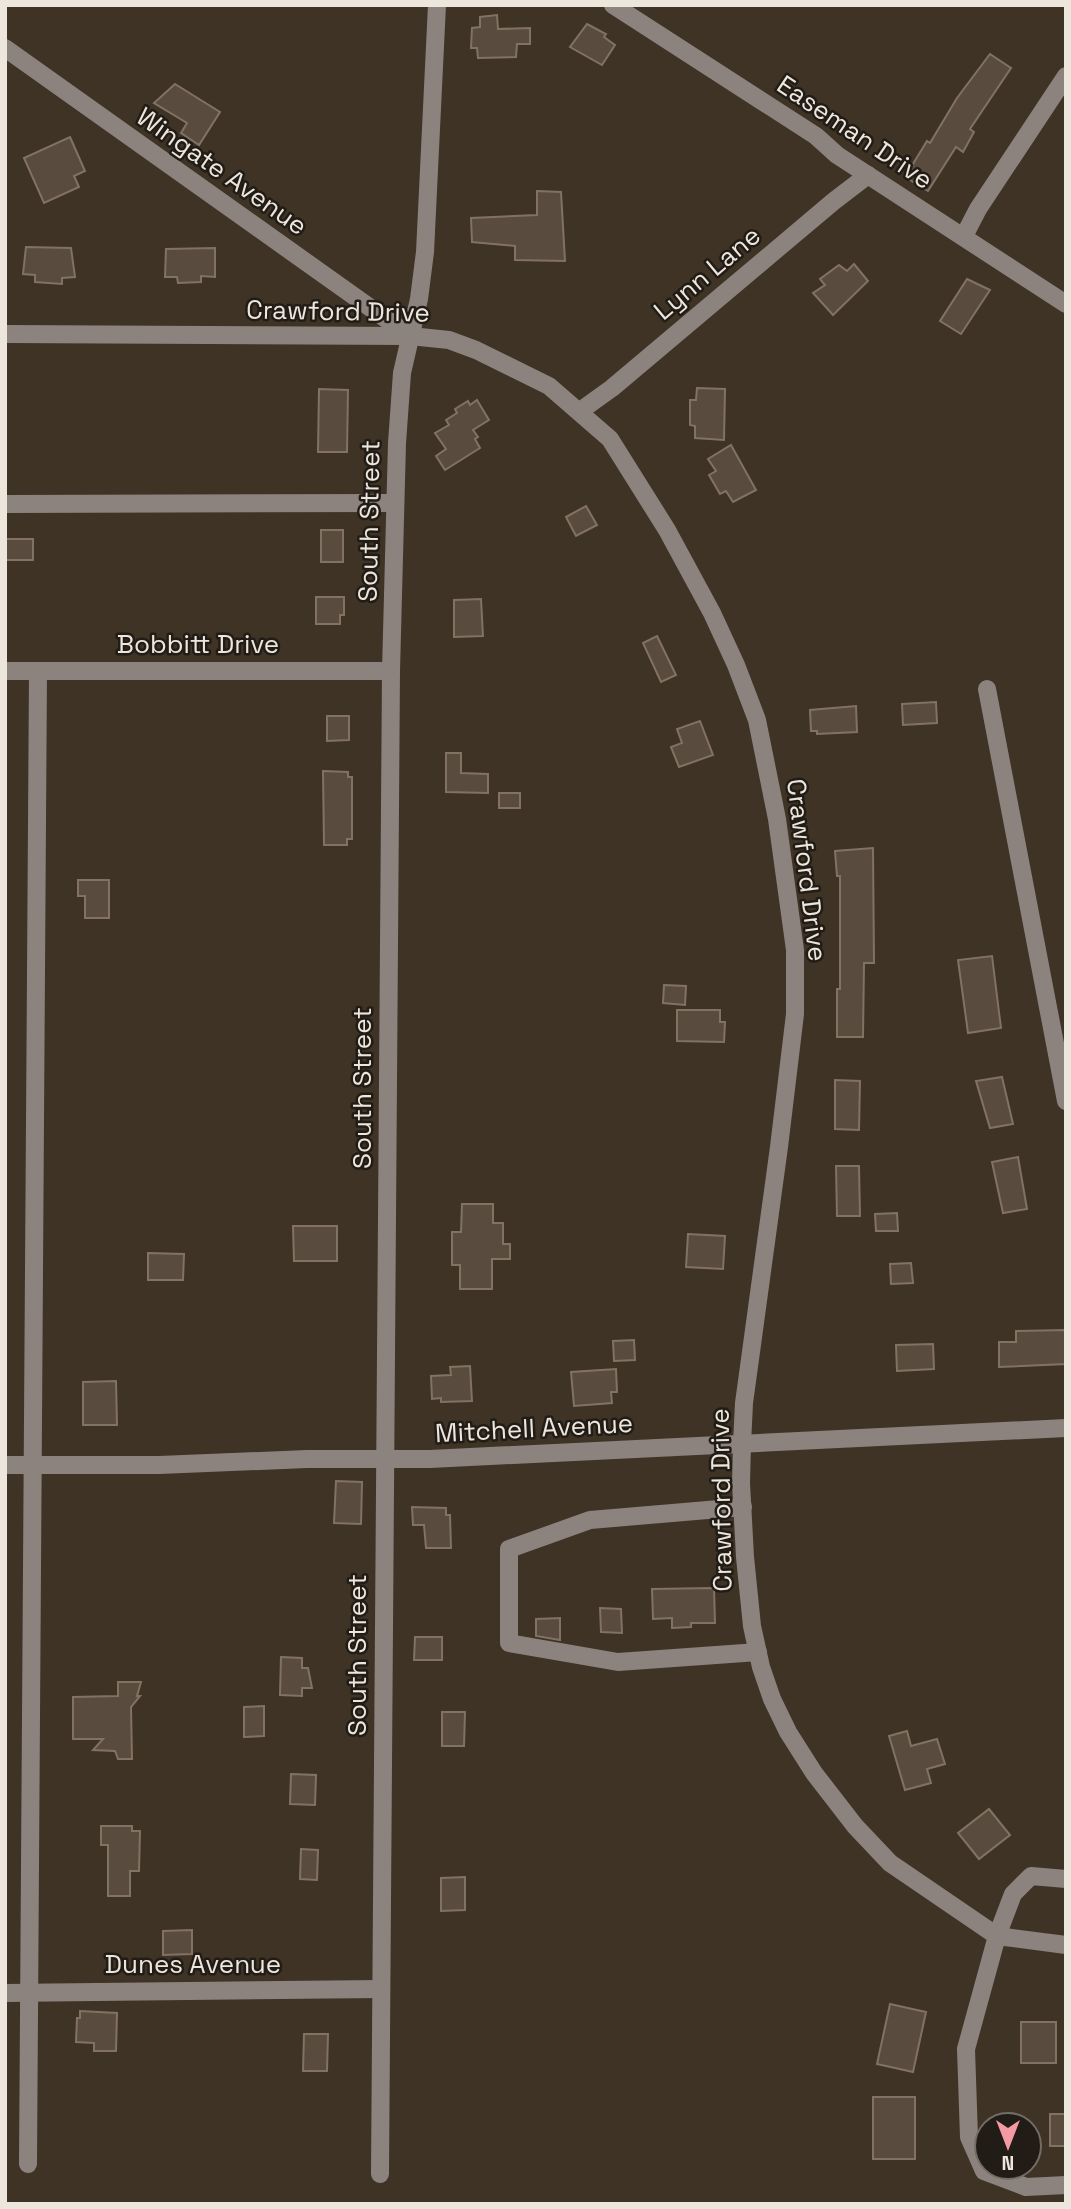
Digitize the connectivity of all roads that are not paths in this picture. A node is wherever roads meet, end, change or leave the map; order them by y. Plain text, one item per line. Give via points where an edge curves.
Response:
1 (437, 5) edge
2 (613, 5) edge
3 (5, 48) edge
4 (1066, 76) edge
5 (868, 175) junction
6 (964, 236) junction
7 (1066, 304) edge
8 (5, 334) edge
9 (410, 336) junction
10 (580, 411) junction
11 (396, 503) junction
12 (5, 504) edge
13 (5, 671) edge
14 (391, 671) junction
15 (38, 673) junction
16 (987, 689) dead end
17 (1066, 1101) edge
18 (1066, 1428) edge
19 (742, 1444) junction
20 (385, 1460) junction
21 (5, 1465) edge
22 (32, 1465) junction
23 (743, 1507) junction
24 (758, 1652) junction
25 (1066, 1879) edge
26 (997, 1936) junction
27 (1066, 1945) edge
28 (381, 1990) junction
29 (30, 1992) junction
30 (5, 1993) edge
31 (28, 2164) dead end
32 (380, 2174) dead end
33 (1066, 2185) edge

1 - 9 street, South Street via 425,252
2 - 5 street, Easeman Drive via 816,136
3 - 9 street, Wingate Avenue
4 - 6 street
5 - 6 street, Easeman Drive
5 - 10 street, Lynn Lane
6 - 7 street, Easeman Drive
8 - 9 street, Crawford Drive
9 - 10 street, Crawford Drive via 449,340 476,350 549,386
9 - 11 street, South Street via 402,373
10 - 19 street, Crawford Drive via 610,439 712,612 757,720 777,819 793,924 794,1014
11 - 12 street
11 - 14 street, South Street
13 - 15 street, Bobbitt Drive
14 - 15 street, Bobbitt Drive
14 - 20 street, South Street
15 - 22 street
16 - 17 street
18 - 19 street, Mitchell Avenue
19 - 20 street, Mitchell Avenue
19 - 23 street, Crawford Drive
20 - 22 street, Mitchell Avenue
20 - 28 street, South Street
21 - 22 street, Mitchell Avenue
22 - 29 street
23 - 24 street, Crawford Drive
23 - 24 street via 590,1520 509,1549 509,1643 618,1662
24 - 26 street, Crawford Drive via 788,1732 855,1826 890,1863
25 - 26 street via 1031,1877 1013,1894
26 - 27 street, Crawford Drive
26 - 33 street via 966,2049 969,2137 984,2171 1026,2187
28 - 29 street, Dunes Avenue
28 - 32 street, South Street
29 - 30 street, Dunes Avenue
29 - 31 street

